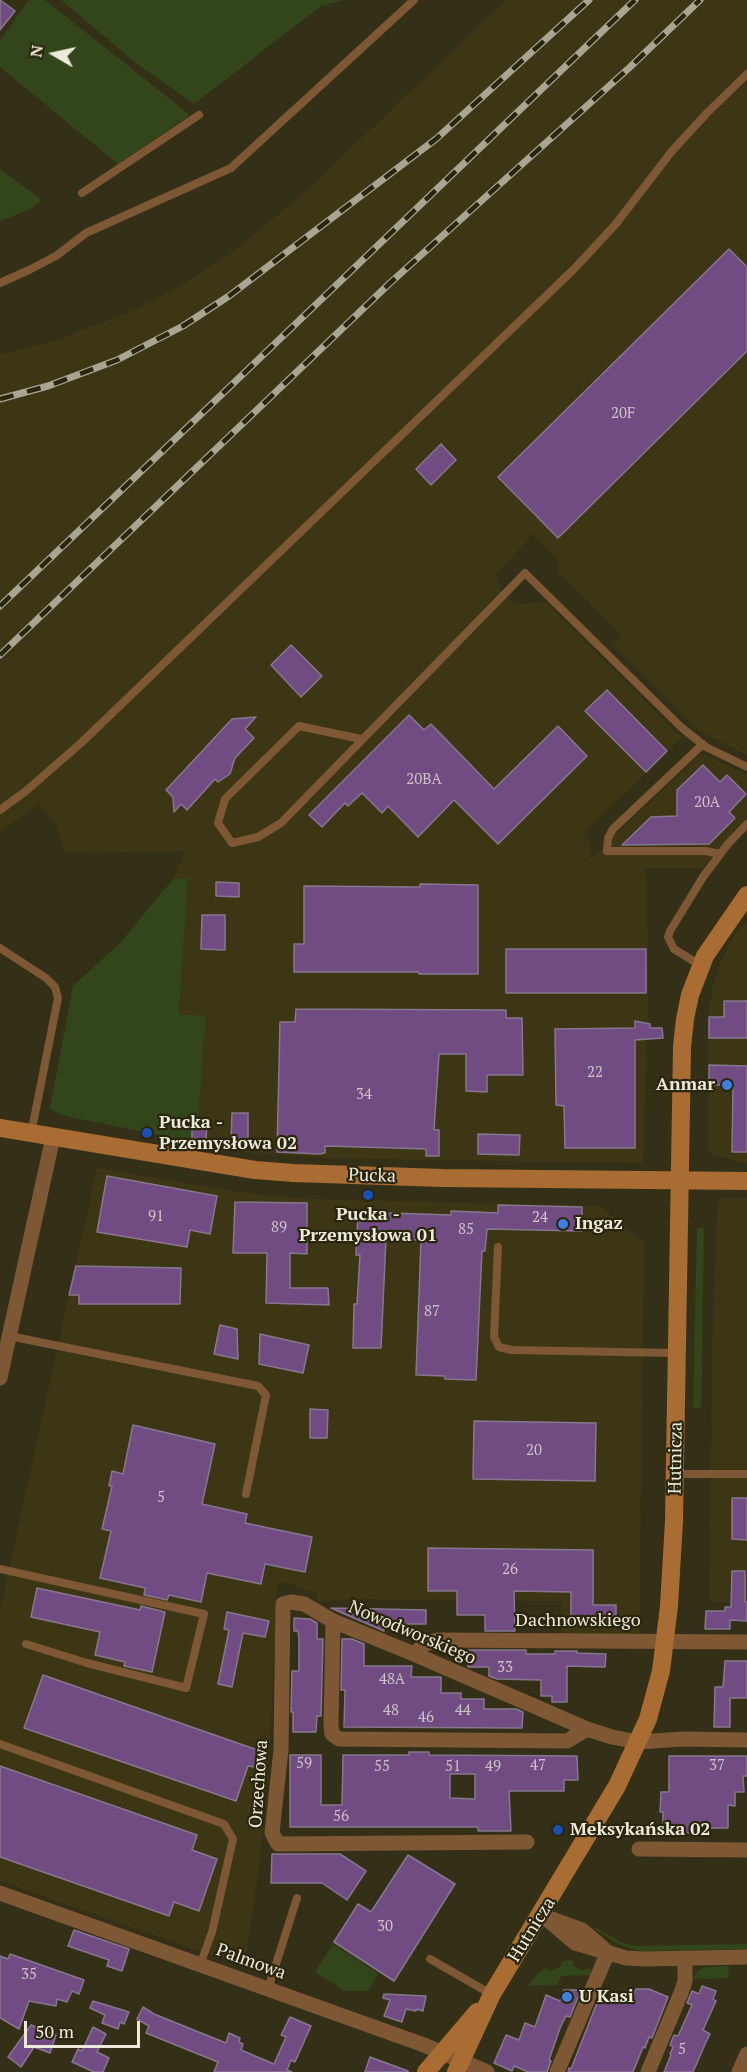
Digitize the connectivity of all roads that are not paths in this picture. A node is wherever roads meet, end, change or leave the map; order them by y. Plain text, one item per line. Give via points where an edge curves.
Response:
1 (414, 0) edge
2 (747, 74) edge
3 (199, 115) dead end
4 (82, 193) dead end
5 (0, 283) edge
6 (361, 739) junction
7 (703, 744) junction
8 (747, 767) edge
9 (0, 810) edge
10 (747, 824) edge
11 (720, 854) junction
12 (747, 895) edge
13 (0, 948) edge
14 (700, 965) junction
15 (0, 1128) edge
16 (31, 1134) junction
17 (52, 1137) junction
18 (681, 1180) junction
19 (747, 1180) edge
20 (498, 1247) dead end
21 (9, 1336) junction
22 (678, 1353) junction
23 (0, 1378) edge
24 (675, 1474) junction
25 (747, 1474) edge
26 (246, 1494) dead end
27 (0, 1569) edge
28 (333, 1622) junction
29 (666, 1641) junction
30 (742, 1642) edge
31 (26, 1644) dead end
32 (414, 1654) junction
33 (587, 1729) junction
34 (747, 1740) edge
35 (638, 1742) junction
36 (0, 1744) edge
37 (527, 1842) dead end
38 (639, 1850) dead end
39 (747, 1850) edge
40 (0, 1893) edge
41 (297, 1898) dead end
42 (541, 1914) junction
43 (608, 1952) junction
44 (747, 1957) edge
45 (430, 1959) dead end
46 (685, 1959) junction
47 (200, 1965) junction
48 (268, 1989) junction
49 (492, 1994) junction
50 (441, 2053) junction
51 (747, 2054) edge
52 (459, 2067) edge
53 (426, 2072) edge
54 (487, 2072) edge
55 (556, 2072) edge
56 (648, 2072) edge
57 (739, 2072) edge

1 - 5 lane via 231,168 86,233 56,256
2 - 9 lane via 672,151 615,225 574,269 81,743
3 - 4 lane
6 - 6 lane via 281,823 258,837 232,843 218,823 225,799 299,726
6 - 7 lane via 525,573 682,728
7 - 8 lane
7 - 11 lane via 613,829 607,851
10 - 11 lane
11 - 14 lane via 668,937 674,949
12 - 14 main road, Hutnicza
13 - 16 lane via 46,978 55,987 58,998
14 - 18 main road, Hutnicza via 690,995 682,1047
15 - 16 main road, Pucka
16 - 17 main road, Pucka
17 - 18 main road, Pucka via 293,1173
17 - 21 street
18 - 19 main road, Pucka
18 - 22 main road, Hutnicza
20 - 22 lane via 494,1337 499,1347
21 - 23 street
21 - 26 lane via 258,1386 266,1395
22 - 24 main road, Hutnicza
24 - 25 lane
24 - 29 main road, Hutnicza
27 - 31 lane via 204,1614 186,1688
28 - 32 street, Nowodworskiego
28 - 33 street, Nowodworskiego via 331,1725 332,1734 339,1739 567,1741
28 - 37 street, Orzechowa via 304,1604 283,1604 281,1750 272,1833 278,1844
29 - 30 street, Dachnowskiego
29 - 32 street, Dachnowskiego via 437,1640
29 - 35 main road, Hutnicza via 653,1700
32 - 33 street, Nowodworskiego
33 - 35 street, Nowodworskiego
34 - 35 street, Nowodworskiego
35 - 42 main road, Hutnicza via 617,1786
36 - 47 lane via 224,1824 233,1839 212,1932
38 - 39 street
40 - 47 street, Palmowa
41 - 48 lane
42 - 43 street via 575,1943
42 - 49 main road, Hutnicza
43 - 46 street via 626,1958
43 - 55 street
44 - 46 street
45 - 49 lane
46 - 56 street via 685,1981
47 - 48 street, Palmowa
48 - 50 street, Palmowa
49 - 50 main road, Hutnicza
49 - 52 main road, Hutnicza
50 - 52 street, Palmowa
50 - 53 main road, Hutnicza
51 - 57 street
52 - 54 street, Palmowa

